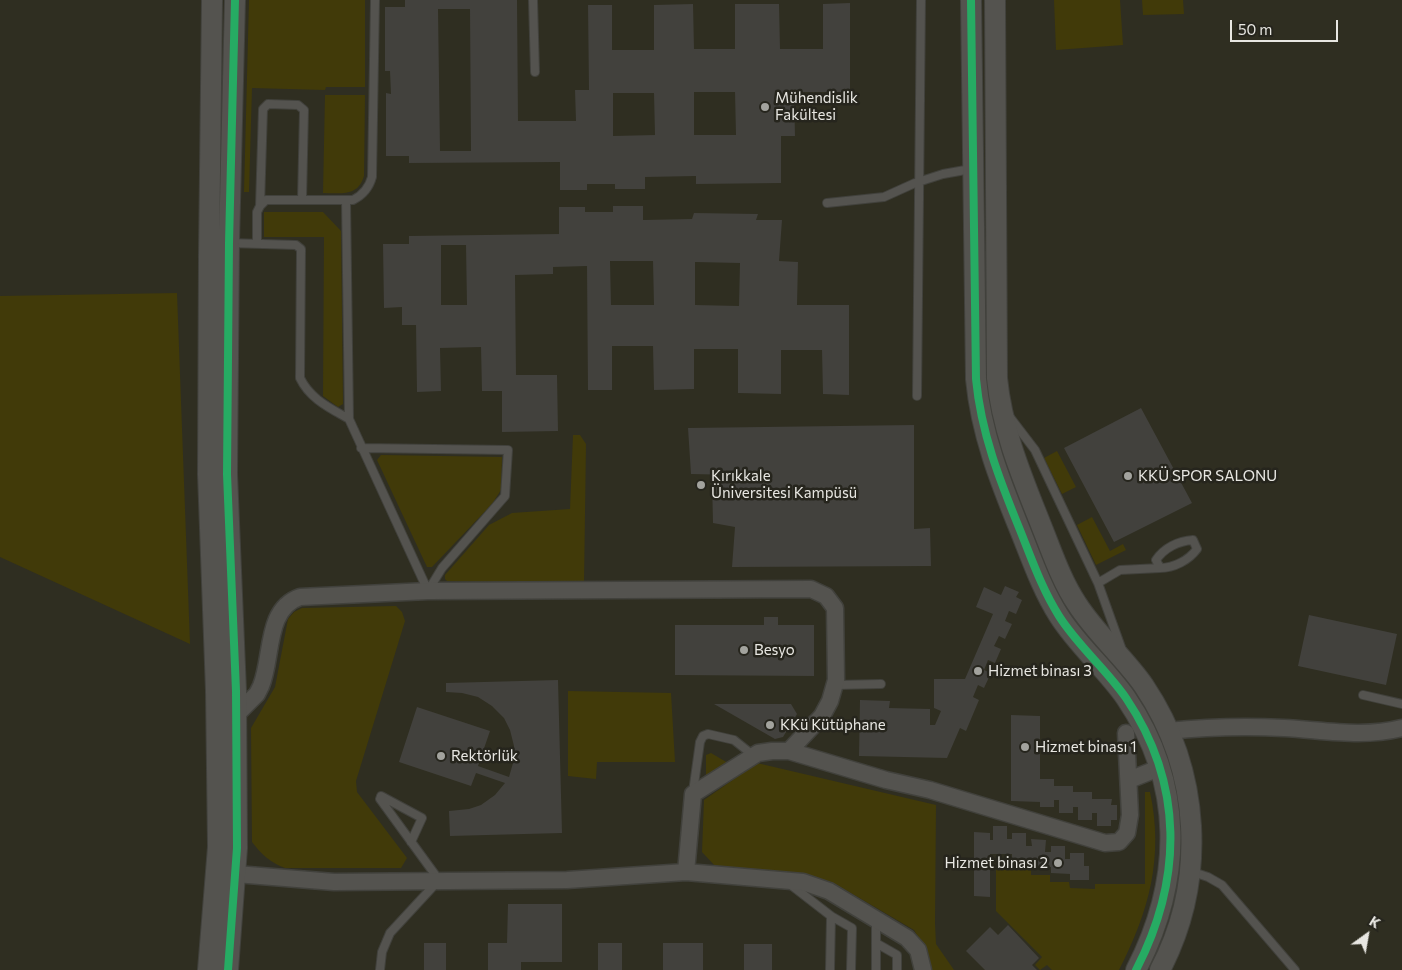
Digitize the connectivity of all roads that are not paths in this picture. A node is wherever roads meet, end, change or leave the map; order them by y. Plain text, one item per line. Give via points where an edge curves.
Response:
1 (212, 0) edge
2 (235, 0) edge
3 (374, 0) edge
4 (533, 0) edge
5 (921, 0) edge
6 (971, 0) edge
7 (995, 0) edge
8 (535, 72) dead end
9 (973, 168) junction
10 (995, 168) junction
11 (919, 181) junction
12 (302, 200) junction
13 (346, 200) junction
14 (827, 203) dead end
15 (260, 206) junction
16 (256, 243) junction
17 (229, 251) junction
18 (209, 258) junction
19 (917, 396) dead end
20 (1001, 407) junction
21 (348, 419) junction
22 (361, 448) junction
23 (1160, 568) junction
24 (1098, 583) junction
25 (428, 591) junction
26 (1127, 664) junction
27 (881, 684) dead end
28 (835, 685) junction
29 (1363, 695) dead end
30 (1402, 704) edge
31 (226, 715) junction
32 (1402, 728) edge
33 (1168, 731) junction
34 (1126, 733) dead end
35 (789, 751) junction
36 (754, 756) junction
37 (1180, 761) junction
38 (1159, 768) junction
39 (1129, 780) junction
40 (693, 794) junction
41 (411, 842) junction
42 (1169, 869) junction
43 (1190, 871) junction
44 (686, 872) junction
45 (226, 874) junction
46 (439, 880) junction
47 (785, 880) junction
48 (831, 916) junction
49 (876, 919) junction
50 (876, 943) junction
51 (208, 970) edge
52 (228, 970) edge
53 (380, 970) edge
54 (830, 970) edge
55 (851, 970) edge
56 (876, 970) edge
57 (897, 970) edge
58 (923, 970) edge
59 (1136, 970) edge
60 (1160, 970) edge
61 (1295, 970) edge

1 - 18 street
2 - 17 street
3 - 13 lane via 372,177 360,196
4 - 8 lane
5 - 11 lane
6 - 9 street
7 - 10 street
9 - 10 street
9 - 11 lane
9 - 38 street via 976,379 990,453 1048,599 1075,639 1125,697 1144,728
10 - 20 street via 997,378
11 - 14 lane via 884,197
11 - 19 lane
12 - 13 lane
12 - 15 lane via 266,200
12 - 15 lane via 304,110 298,105 268,104 263,109
13 - 21 lane
15 - 16 lane
16 - 17 lane
16 - 21 lane via 296,245 300,249 300,378 312,396
17 - 18 street
17 - 31 street
18 - 31 street via 208,474
20 - 24 lane via 1035,450
20 - 26 street via 1014,456 1063,580 1089,621
21 - 22 lane
22 - 25 lane
22 - 25 lane via 508,450 505,496 442,568
23 - 23 lane via 1156,560 1161,552 1183,540 1193,540 1197,549 1192,556 1170,568
23 - 24 lane via 1120,570
24 - 26 lane
25 - 28 street via 811,589 826,596 835,608
25 - 31 street via 300,598 288,603 279,613 257,694
26 - 33 street via 1150,696
27 - 28 lane
28 - 35 street via 822,716
29 - 30 lane
31 - 45 street via 237,848
32 - 33 street via 1365,733 1207,727
33 - 37 street
34 - 39 street
35 - 36 street via 767,751
35 - 39 street via 1105,843 1119,842 1127,833
36 - 40 street
36 - 40 lane via 734,740 705,735 700,742
37 - 38 street
37 - 43 street via 1191,819
38 - 39 street
38 - 42 street via 1170,821
40 - 44 street
41 - 41 lane via 422,818 381,796 380,799
41 - 46 lane
42 - 43 street
42 - 59 street via 1160,916
43 - 60 street via 1180,922
43 - 61 lane via 1222,885
44 - 46 street via 567,880
44 - 47 street
45 - 46 street via 334,882
45 - 51 street
45 - 52 street
46 - 53 lane via 390,933 382,952
47 - 48 lane
47 - 49 street via 820,886
48 - 54 lane
48 - 55 lane via 852,928
49 - 50 lane
49 - 58 street via 914,945
50 - 56 lane
50 - 57 lane via 897,955

